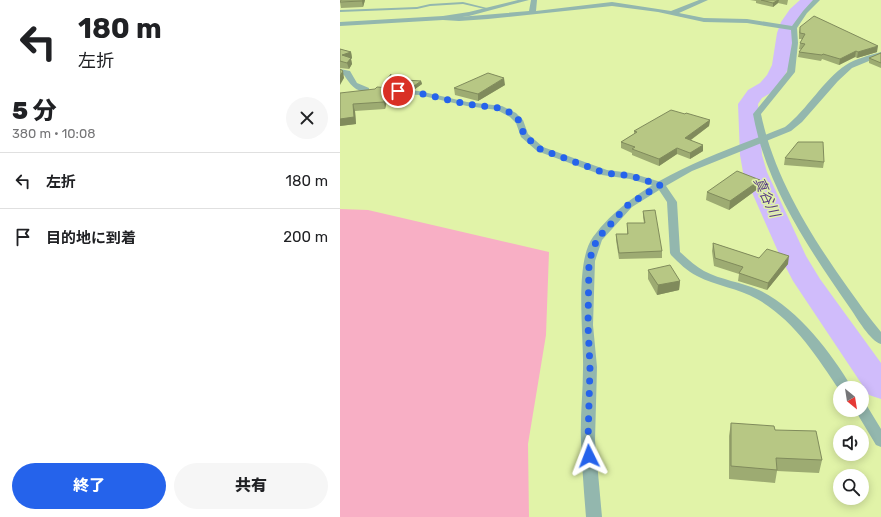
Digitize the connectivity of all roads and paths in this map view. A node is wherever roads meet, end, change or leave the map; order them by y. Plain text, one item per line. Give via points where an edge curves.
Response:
1 (526, 0) edge
2 (534, 0) edge
3 (705, 0) edge
4 (817, 0) edge
5 (489, 9) junction
6 (340, 12) edge
7 (532, 13) junction
8 (672, 13) junction
9 (443, 18) junction
10 (340, 24) edge
11 (793, 28) junction
12 (881, 54) edge
13 (340, 71) edge
14 (374, 90) junction
15 (347, 93) edge
16 (758, 140) junction
17 (660, 185) junction
18 (881, 340) edge
19 (841, 381) edge
20 (866, 417) edge
21 (881, 441) edge
22 (594, 517) edge

1 - 5 street
2 - 7 street
3 - 8 street
4 - 11 street
5 - 6 lane via 463,3
5 - 9 street
7 - 8 street via 612,4
7 - 9 street
8 - 11 street via 704,20 747,21
9 - 10 street
11 - 16 street via 795,43 791,72 757,114
12 - 16 street via 849,66 799,120 788,128
13 - 14 street via 347,73 354,85
14 - 15 street
14 - 17 street via 419,93 466,104 499,108 514,114 524,135 540,149 605,173 632,176
16 - 17 street via 689,169
16 - 18 street via 821,258
17 - 19 street via 672,202 675,253 701,274 761,296 786,313 804,331
17 - 22 street via 628,205 597,239 589,261 588,440
20 - 21 street

